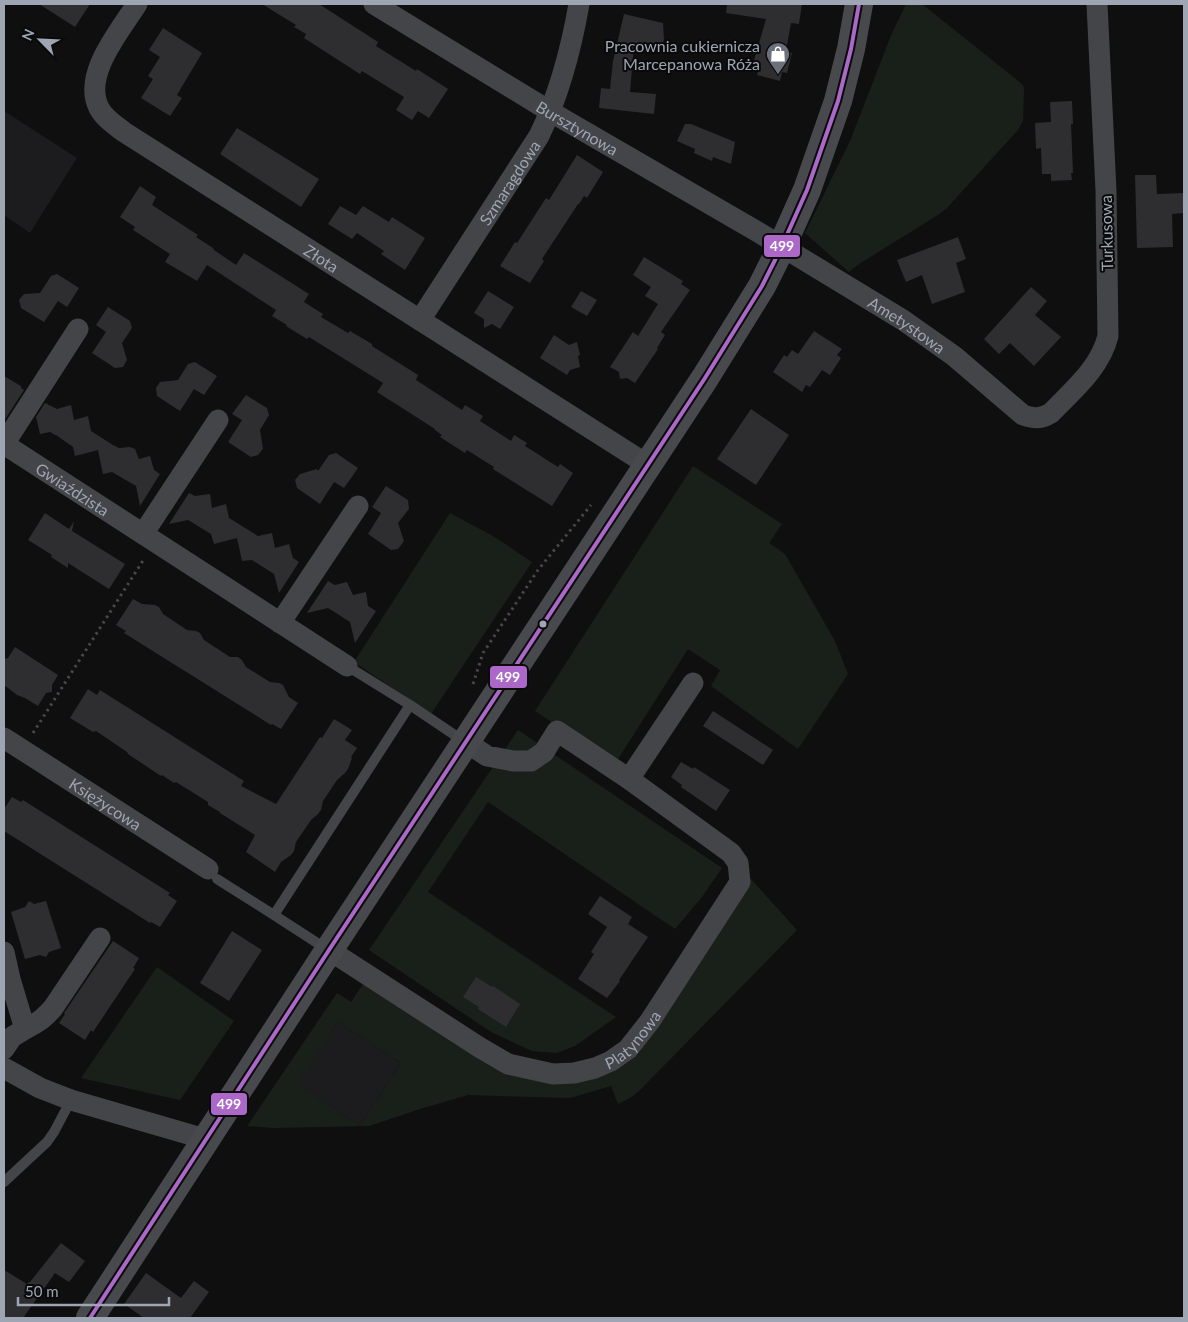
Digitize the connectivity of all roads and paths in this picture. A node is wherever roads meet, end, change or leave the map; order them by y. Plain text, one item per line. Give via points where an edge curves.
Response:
1 (137, 4) edge
2 (374, 4) edge
3 (579, 4) edge
4 (859, 4) edge
5 (1097, 4) edge
6 (551, 112) junction
7 (782, 246) junction
8 (420, 320) junction
9 (78, 329) dead end
10 (1023, 415) joint
11 (218, 420) dead end
12 (4, 444) edge
13 (648, 465) junction
14 (595, 499) dead end
15 (358, 506) dead end
16 (149, 538) junction
17 (280, 623) junction
18 (347, 666) joint
19 (693, 683) dead end
20 (470, 688) dead end
21 (410, 705) junction
22 (4, 738) edge
23 (466, 742) junction
24 (22, 750) junction
25 (629, 779) junction
26 (212, 874) joint
27 (274, 915) junction
28 (100, 938) dead end
29 (329, 950) junction
30 (4, 952) edge
31 (25, 1029) junction
32 (4, 1049) edge
33 (4, 1068) edge
34 (70, 1100) junction
35 (205, 1140) junction
36 (4, 1182) edge
37 (90, 1318) edge

1 - 8 street, Złota via 107,52 96,77 95,99 108,120
2 - 6 street, Bursztynowa
3 - 6 street, Szmaragdowa via 562,80
4 - 7 street via 835,110 807,190
5 - 10 street, Turkusowa via 1106,191 1108,336 1105,349 1092,370 1051,413 1032,418
6 - 7 street, Bursztynowa
6 - 8 street, Szmaragdowa via 539,136
7 - 10 street, Ametystowa via 920,332 954,356
7 - 13 street via 762,286
8 - 13 street, Złota
9 - 12 street, Gwiaździsta
11 - 16 street
12 - 16 street, Gwiaździsta
13 - 23 street
14 - 20 path via 516,603 484,652
15 - 17 street
16 - 17 street, Gwiaździsta
16 - 24 path
17 - 18 street, Gwiaździsta
18 - 21 lane
19 - 25 street
21 - 23 lane
21 - 27 lane
22 - 24 street, Księżycowa
23 - 25 street, Platynowa via 487,756 531,761 544,752 557,731
23 - 29 street
24 - 26 street, Księżycowa
25 - 29 street, Platynowa via 731,853 738,863 740,882 650,1021 628,1049 611,1060 574,1073 552,1074 508,1064
26 - 27 lane
27 - 29 lane
28 - 31 street via 53,1008 44,1018
29 - 35 street
30 - 31 street
31 - 32 street via 12,1037
33 - 34 street
34 - 35 street
34 - 36 lane via 47,1142
35 - 37 street

